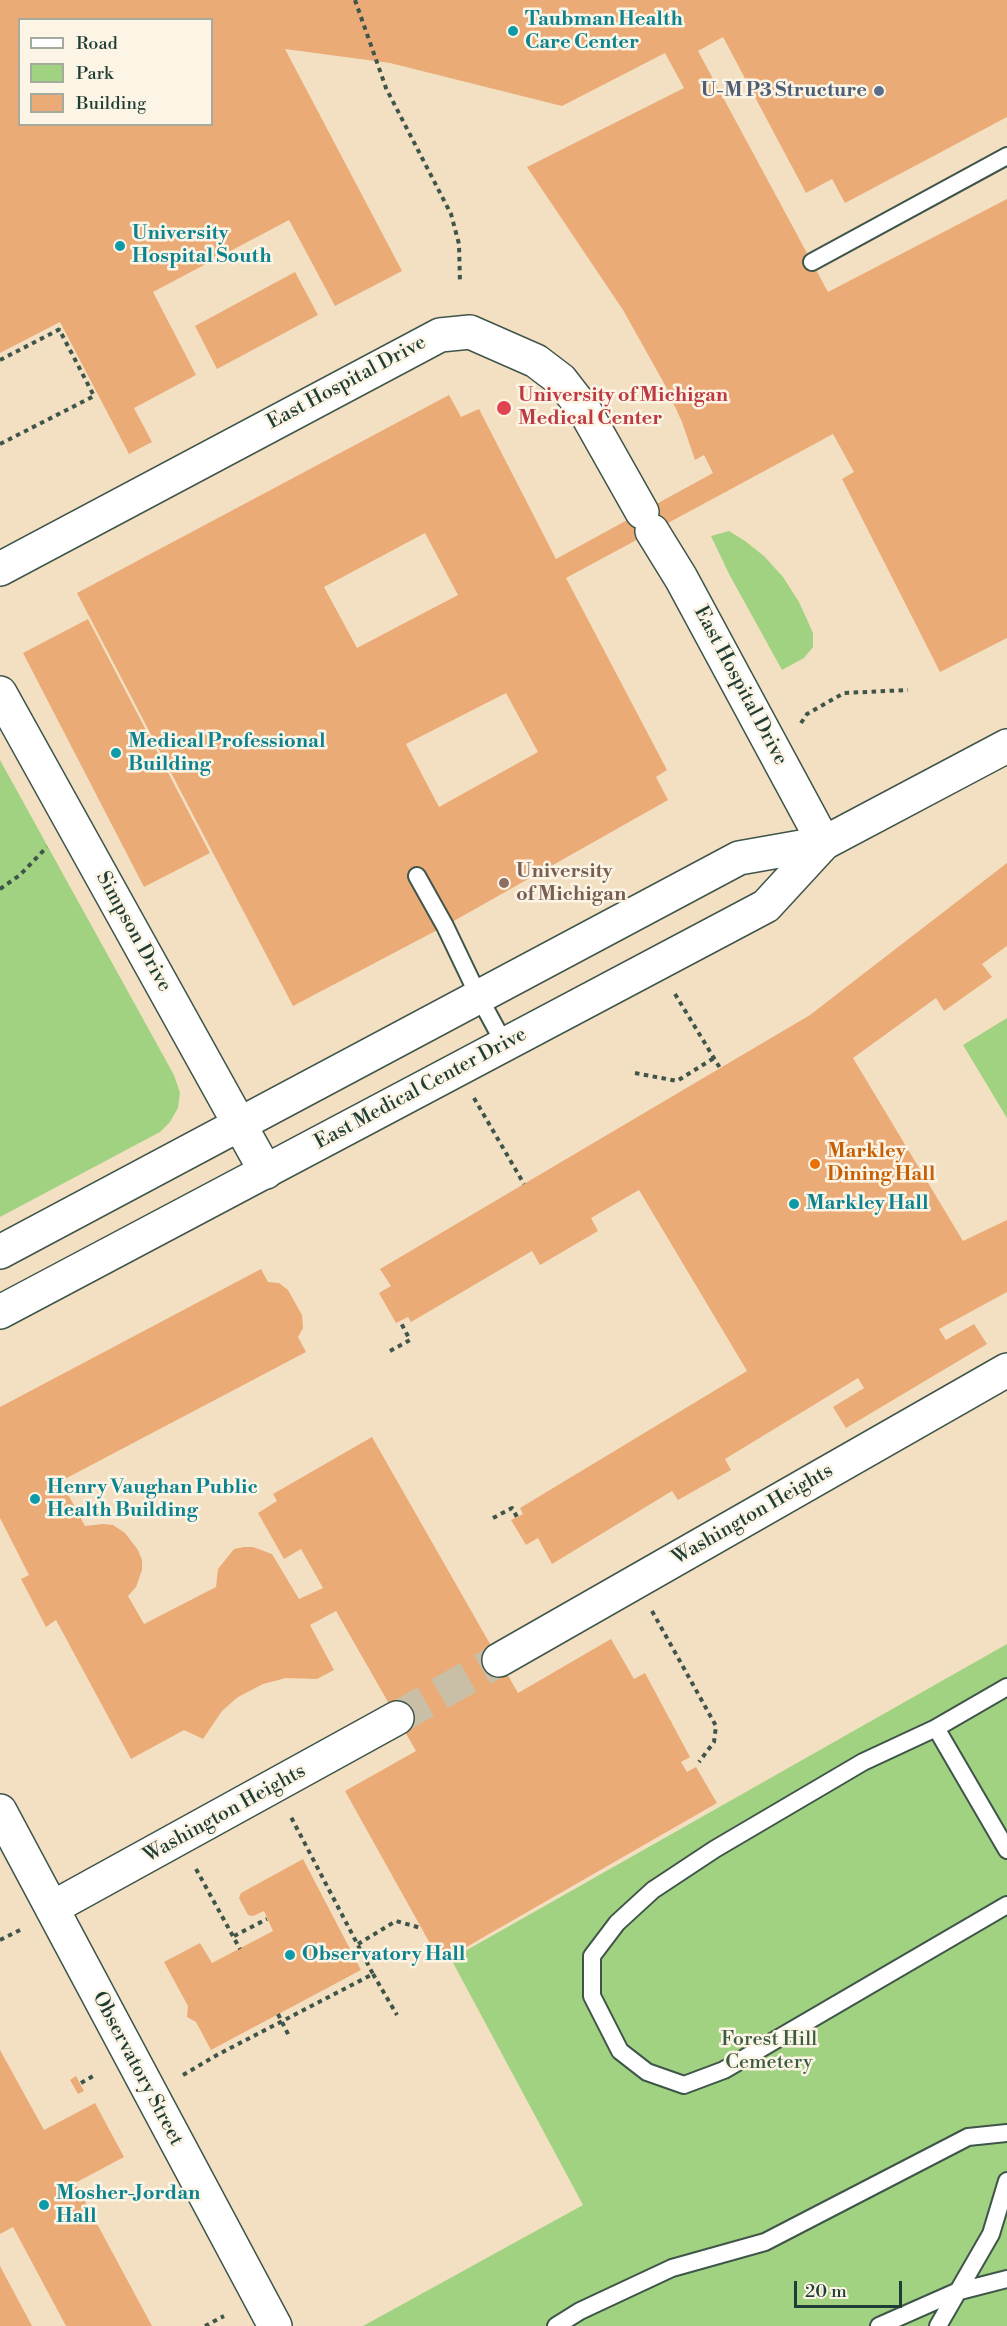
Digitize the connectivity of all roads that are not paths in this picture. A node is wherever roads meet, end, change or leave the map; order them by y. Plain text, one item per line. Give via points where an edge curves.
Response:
1 (1007, 156) edge
2 (812, 262) dead end
3 (0, 569) edge
4 (0, 693) edge
5 (1007, 746) edge
6 (824, 843) junction
7 (417, 876) dead end
8 (479, 997) junction
9 (505, 1045) junction
10 (240, 1124) junction
11 (266, 1172) junction
12 (0, 1252) edge
13 (0, 1312) edge
14 (1007, 1370) edge
15 (499, 1660) tunnel mouth
16 (1007, 1687) edge
17 (397, 1718) tunnel mouth
18 (936, 1728) junction
19 (0, 1811) edge
20 (1007, 1850) edge
21 (1007, 1905) edge
22 (52, 1908) junction
23 (1007, 2133) edge
24 (1007, 2181) edge
25 (1007, 2279) edge
26 (956, 2292) junction
27 (275, 2326) edge
28 (556, 2326) edge
29 (879, 2326) edge
30 (938, 2326) edge

1 - 2 lane
3 - 6 street, East Hospital Drive via 440,335 470,332 536,361 561,380 585,411 687,588
4 - 10 street, Simpson Drive
5 - 6 street, East Medical Center Drive
6 - 8 street, East Medical Center Drive via 739,858
6 - 9 street, East Medical Center Drive via 766,906
7 - 8 lane
8 - 9 lane
8 - 10 street, East Medical Center Drive
9 - 11 street, East Medical Center Drive
10 - 11 street, Simpson Drive
10 - 12 street, East Medical Center Drive
11 - 13 street, East Medical Center Drive
14 - 15 street, Washington Heights
16 - 18 lane
17 - 22 street, Washington Heights
18 - 20 lane
18 - 21 lane via 863,1762 653,1890 617,1923 592,1956 592,1996 620,2051 647,2072 684,2085 724,2070
19 - 22 street, Observatory Street
22 - 27 street, Observatory Street
23 - 28 lane via 968,2137 765,2242 672,2268
24 - 26 lane via 991,2234
25 - 26 lane
26 - 29 lane
26 - 30 lane

